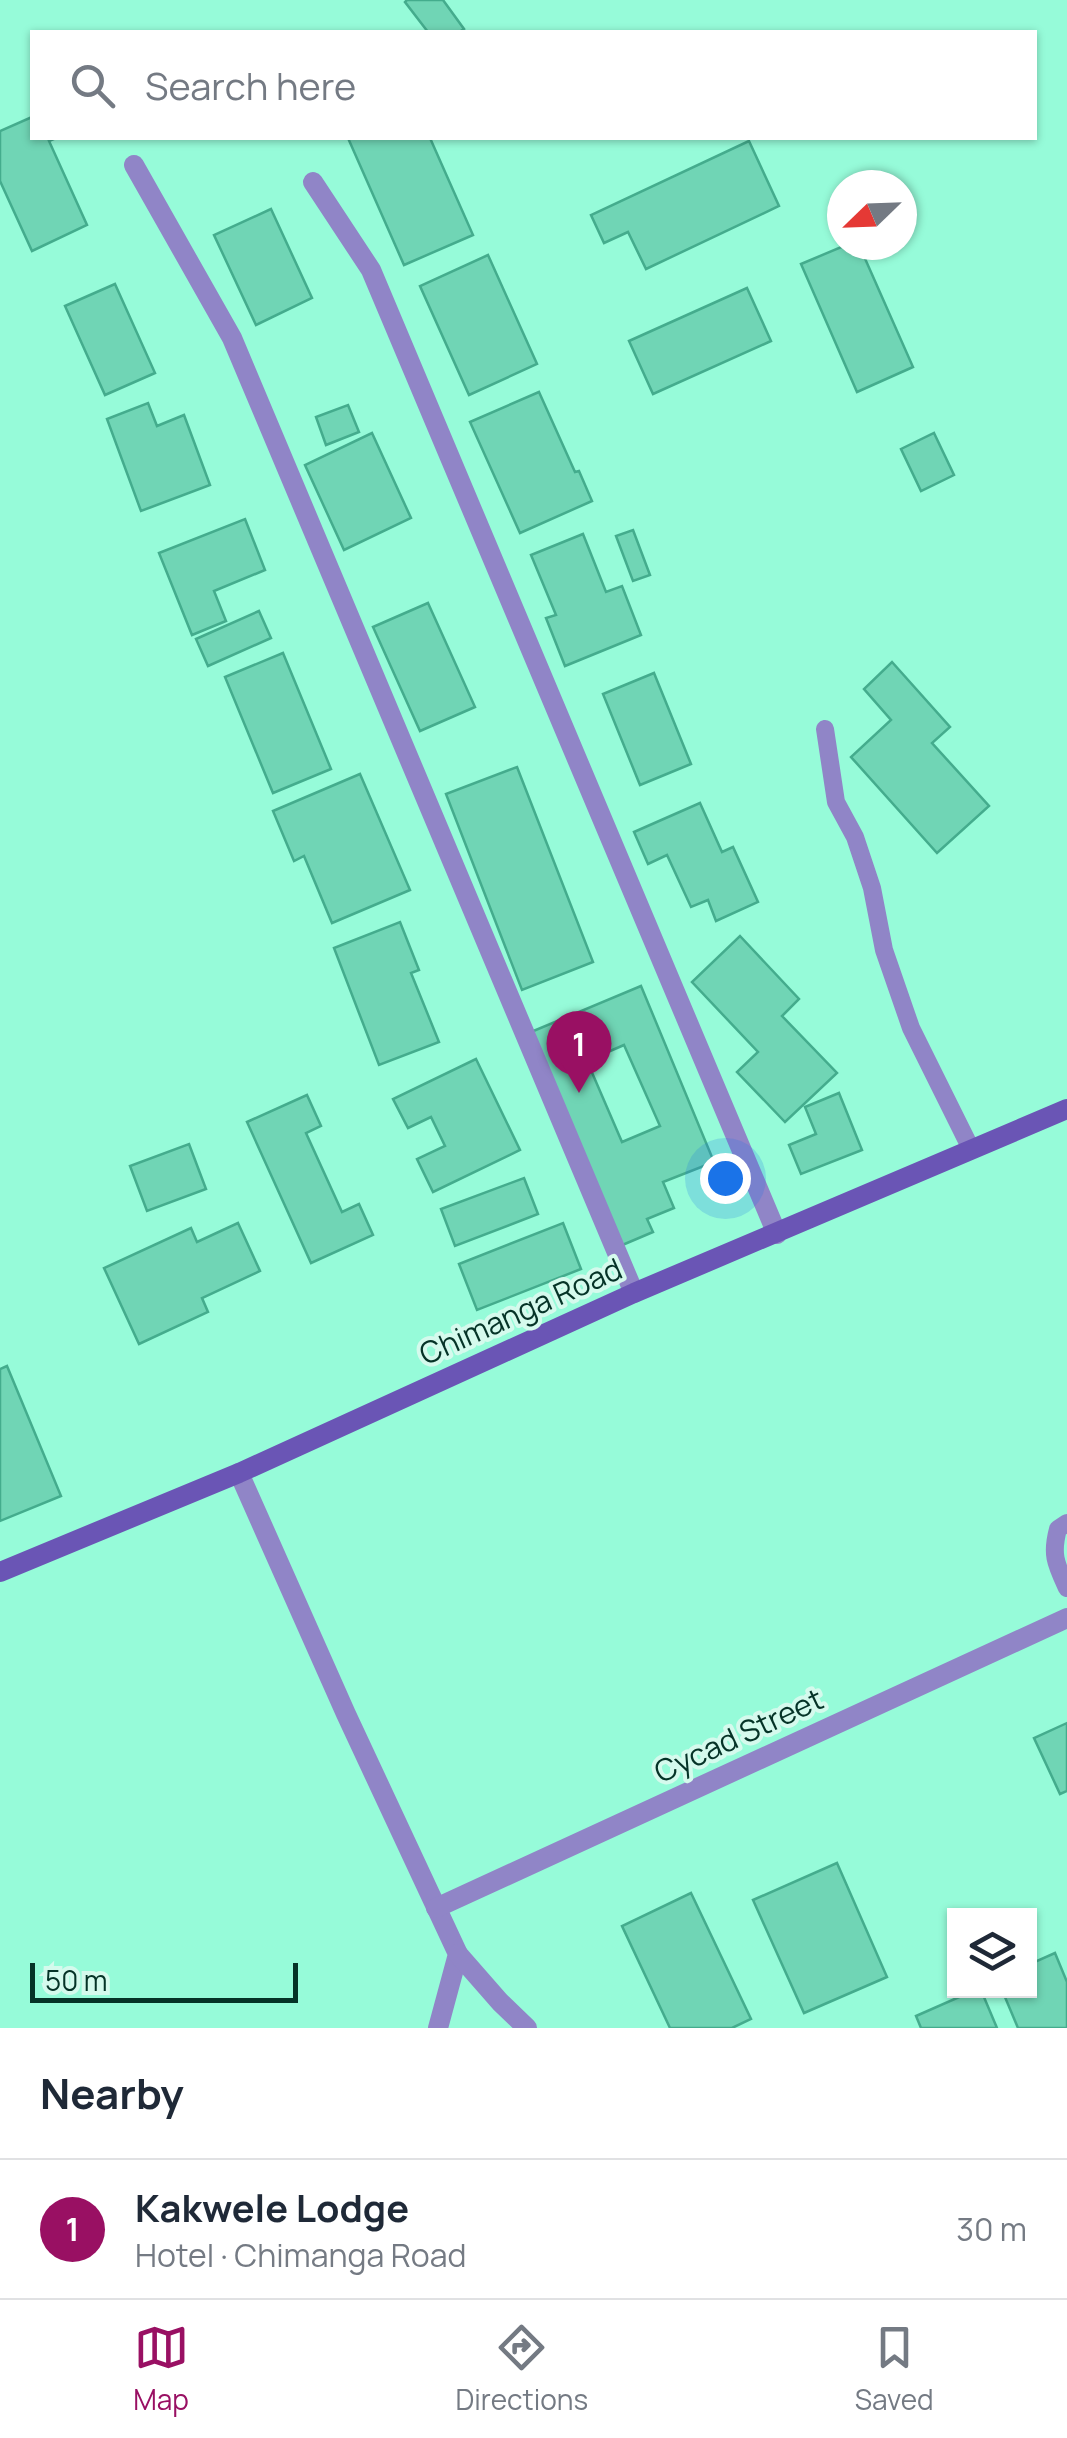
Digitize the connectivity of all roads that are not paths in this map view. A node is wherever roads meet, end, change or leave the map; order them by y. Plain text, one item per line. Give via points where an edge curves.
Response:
1 (134, 166) dead end
2 (314, 182) dead end
3 (825, 729) dead end
4 (1067, 1109) edge
5 (971, 1149) junction
6 (777, 1234) junction
7 (634, 1293) junction
8 (240, 1473) junction
9 (1067, 1523) edge
10 (0, 1572) edge
11 (1067, 1588) edge
12 (1067, 1618) edge
13 (436, 1908) junction
14 (458, 1954) junction
15 (438, 2028) edge
16 (528, 2028) edge

1 - 7 street via 232,338
2 - 6 street via 371,270
3 - 5 lane via 836,802 872,888 884,950 911,1028
4 - 5 street, Chimanga Road
5 - 6 street, Chimanga Road
6 - 7 street, Chimanga Road
7 - 8 street, Chimanga Road
8 - 10 street, Chimanga Road
8 - 13 street
9 - 11 lane via 1053,1547
12 - 13 street, Cycad Street
13 - 14 street
14 - 15 street
14 - 16 street

